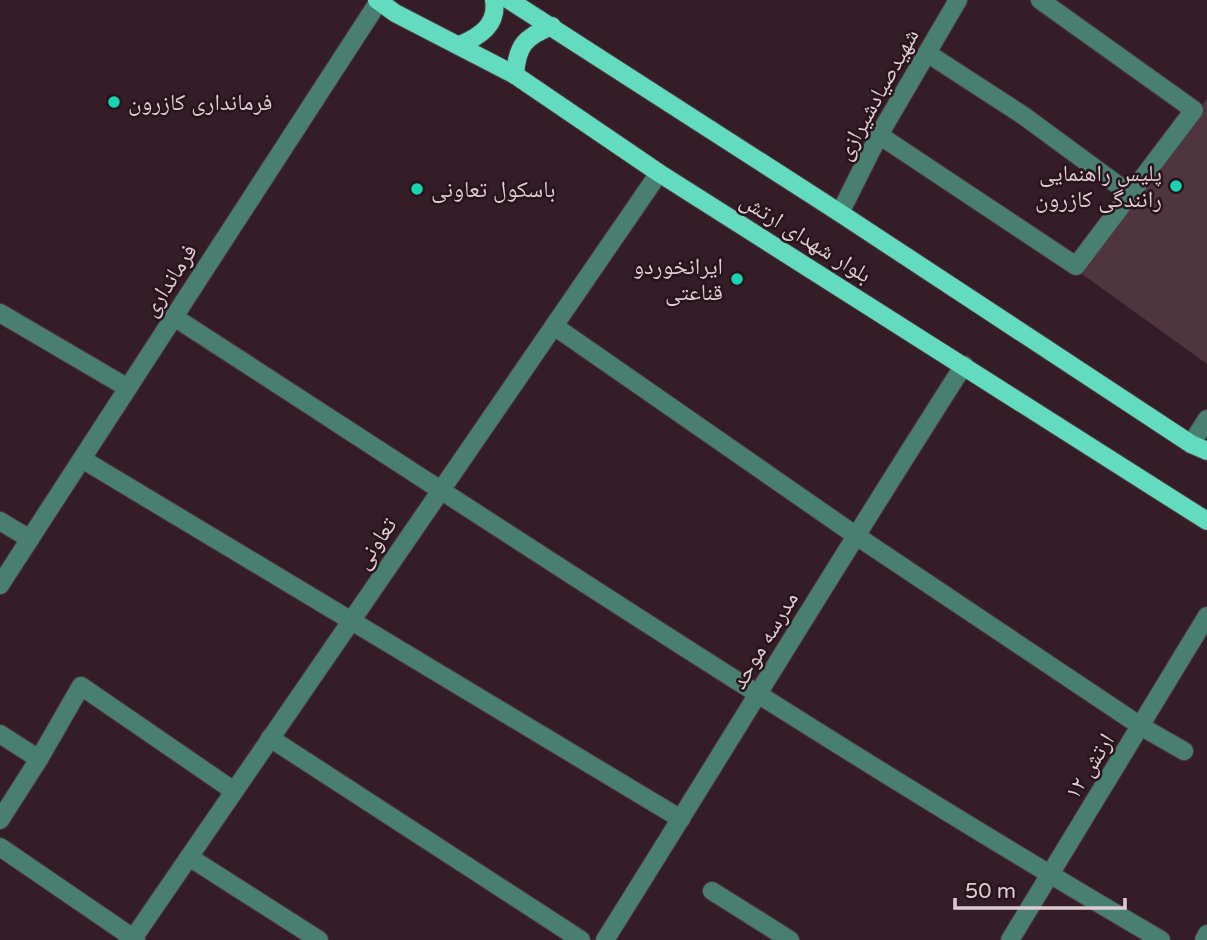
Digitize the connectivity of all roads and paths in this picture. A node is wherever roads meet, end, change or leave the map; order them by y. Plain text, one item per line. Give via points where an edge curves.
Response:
1 (494, 0) edge
2 (509, 0) edge
3 (958, 0) edge
4 (1040, 0) edge
5 (378, 1) edge
6 (552, 26) junction
7 (460, 45) junction
8 (928, 53) junction
9 (515, 75) junction
10 (879, 135) junction
11 (659, 173) junction
12 (1130, 194) junction
13 (840, 213) junction
14 (0, 313) edge
15 (174, 317) junction
16 (554, 326) junction
17 (964, 365) junction
18 (128, 388) junction
19 (1207, 419) edge
20 (1199, 447) edge
21 (82, 459) junction
22 (441, 490) junction
23 (1207, 520) edge
24 (0, 521) edge
25 (855, 535) junction
26 (30, 539) junction
27 (0, 585) edge
28 (1207, 616) edge
29 (352, 621) junction
30 (760, 694) junction
31 (1142, 727) junction
32 (0, 734) edge
33 (270, 738) junction
34 (1184, 751) dead end
35 (40, 759) junction
36 (234, 791) junction
37 (681, 818) junction
38 (0, 820) edge
39 (0, 847) edge
40 (189, 857) junction
41 (1050, 876) junction
42 (712, 891) dead end
43 (1207, 934) edge
44 (133, 939) edge
45 (319, 940) edge
46 (580, 940) edge
47 (605, 940) edge
48 (790, 940) edge
49 (1010, 940) edge
50 (1161, 940) edge
51 (1204, 940) edge

1 - 7 main road via 489,26
2 - 6 main road, بلوار شهدای ارتش
3 - 8 street, شهیدصیادشیرازی
4 - 12 street via 1194,110
5 - 7 main road, بلوار شهدای ارتش
5 - 15 street, فرمانداری
6 - 9 main road via 525,41 517,54
6 - 13 main road, بلوار شهدای ارتش
7 - 9 main road, بلوار شهدای ارتش
8 - 10 street, شهیدصیادشیرازی
8 - 12 street
9 - 11 main road, بلوار شهدای ارتش
10 - 12 street via 1076,266
10 - 13 street, شهیدصیادشیرازی
11 - 16 street, تعاونی
11 - 17 main road, بلوار شهدای ارتش
13 - 20 main road, بلوار شهدای ارتش
14 - 18 street
15 - 18 street, فرمانداری
15 - 22 street
16 - 22 street, تعاونی
16 - 25 street
17 - 23 main road, بلوار شهدای ارتش
17 - 25 street, مدرسه موحد
18 - 21 street, فرمانداری
19 - 20 street
21 - 26 street, فرمانداری
21 - 29 street
22 - 29 street, تعاونی
22 - 30 street
24 - 26 street
25 - 30 street, مدرسه موحد
25 - 31 street
26 - 27 street, فرمانداری
28 - 31 street, ارتش ۱۲
29 - 33 street, تعاونی
29 - 37 street
30 - 37 street, مدرسه موحد
30 - 41 street
31 - 34 street
31 - 41 street, ارتش ۱۲
32 - 35 street
33 - 36 street, تعاونی
33 - 46 street
35 - 36 street via 81,687
35 - 38 street
36 - 40 street, تعاونی
37 - 47 street, مدرسه موحد
39 - 44 street
40 - 44 street, تعاونی
40 - 45 street
41 - 49 street, ارتش ۱۲
41 - 50 street
42 - 48 street
43 - 51 street

